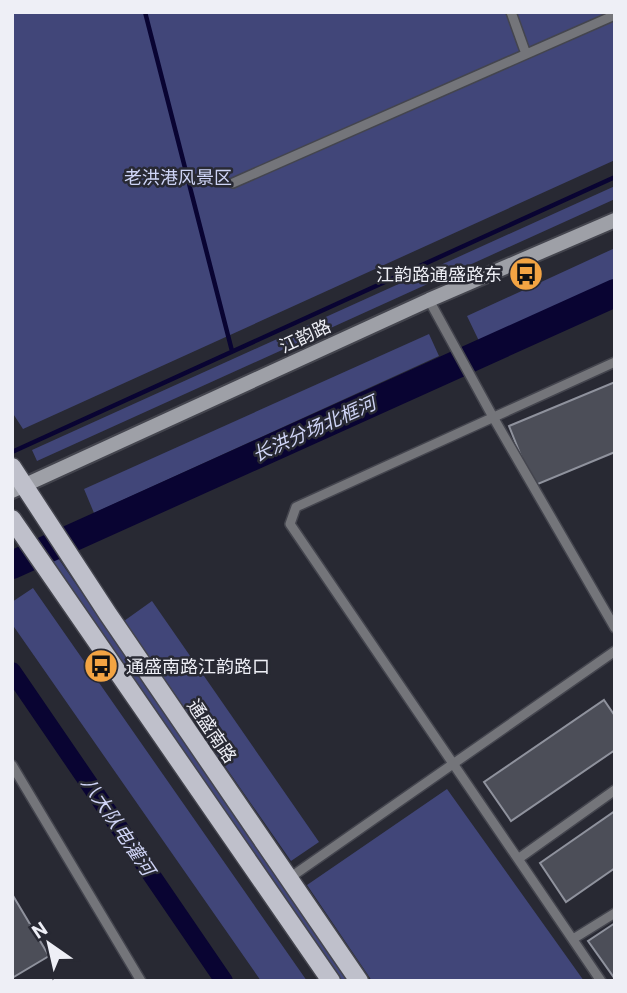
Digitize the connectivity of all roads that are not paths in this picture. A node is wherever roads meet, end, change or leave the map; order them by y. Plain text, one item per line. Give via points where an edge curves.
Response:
1 (511, 12) edge
2 (615, 15) edge
3 (526, 54) junction
4 (233, 183) dead end
5 (615, 220) edge
6 (429, 300) junction
7 (615, 362) edge
8 (493, 417) junction
9 (12, 467) edge
10 (18, 488) edge
11 (16, 524) edge
12 (615, 628) edge
13 (615, 651) edge
14 (454, 764) junction
15 (12, 765) edge
16 (615, 790) edge
17 (519, 859) junction
18 (288, 879) junction
19 (615, 913) edge
20 (573, 939) junction
21 (141, 981) edge
22 (331, 981) edge
23 (359, 981) edge
24 (601, 981) edge

1 - 3 lane
2 - 3 lane
3 - 4 lane
5 - 6 street, 江韵路
6 - 8 lane
6 - 10 street, 江韵路
7 - 8 lane
8 - 12 lane
8 - 14 lane via 296,507 290,524
9 - 10 main road, 通盛南路
10 - 18 main road, 通盛南路 via 44,516
11 - 22 main road
13 - 14 lane
14 - 17 lane
14 - 18 lane
15 - 21 lane
16 - 17 lane
17 - 20 lane
18 - 23 main road, 通盛南路
19 - 20 lane
20 - 24 lane

